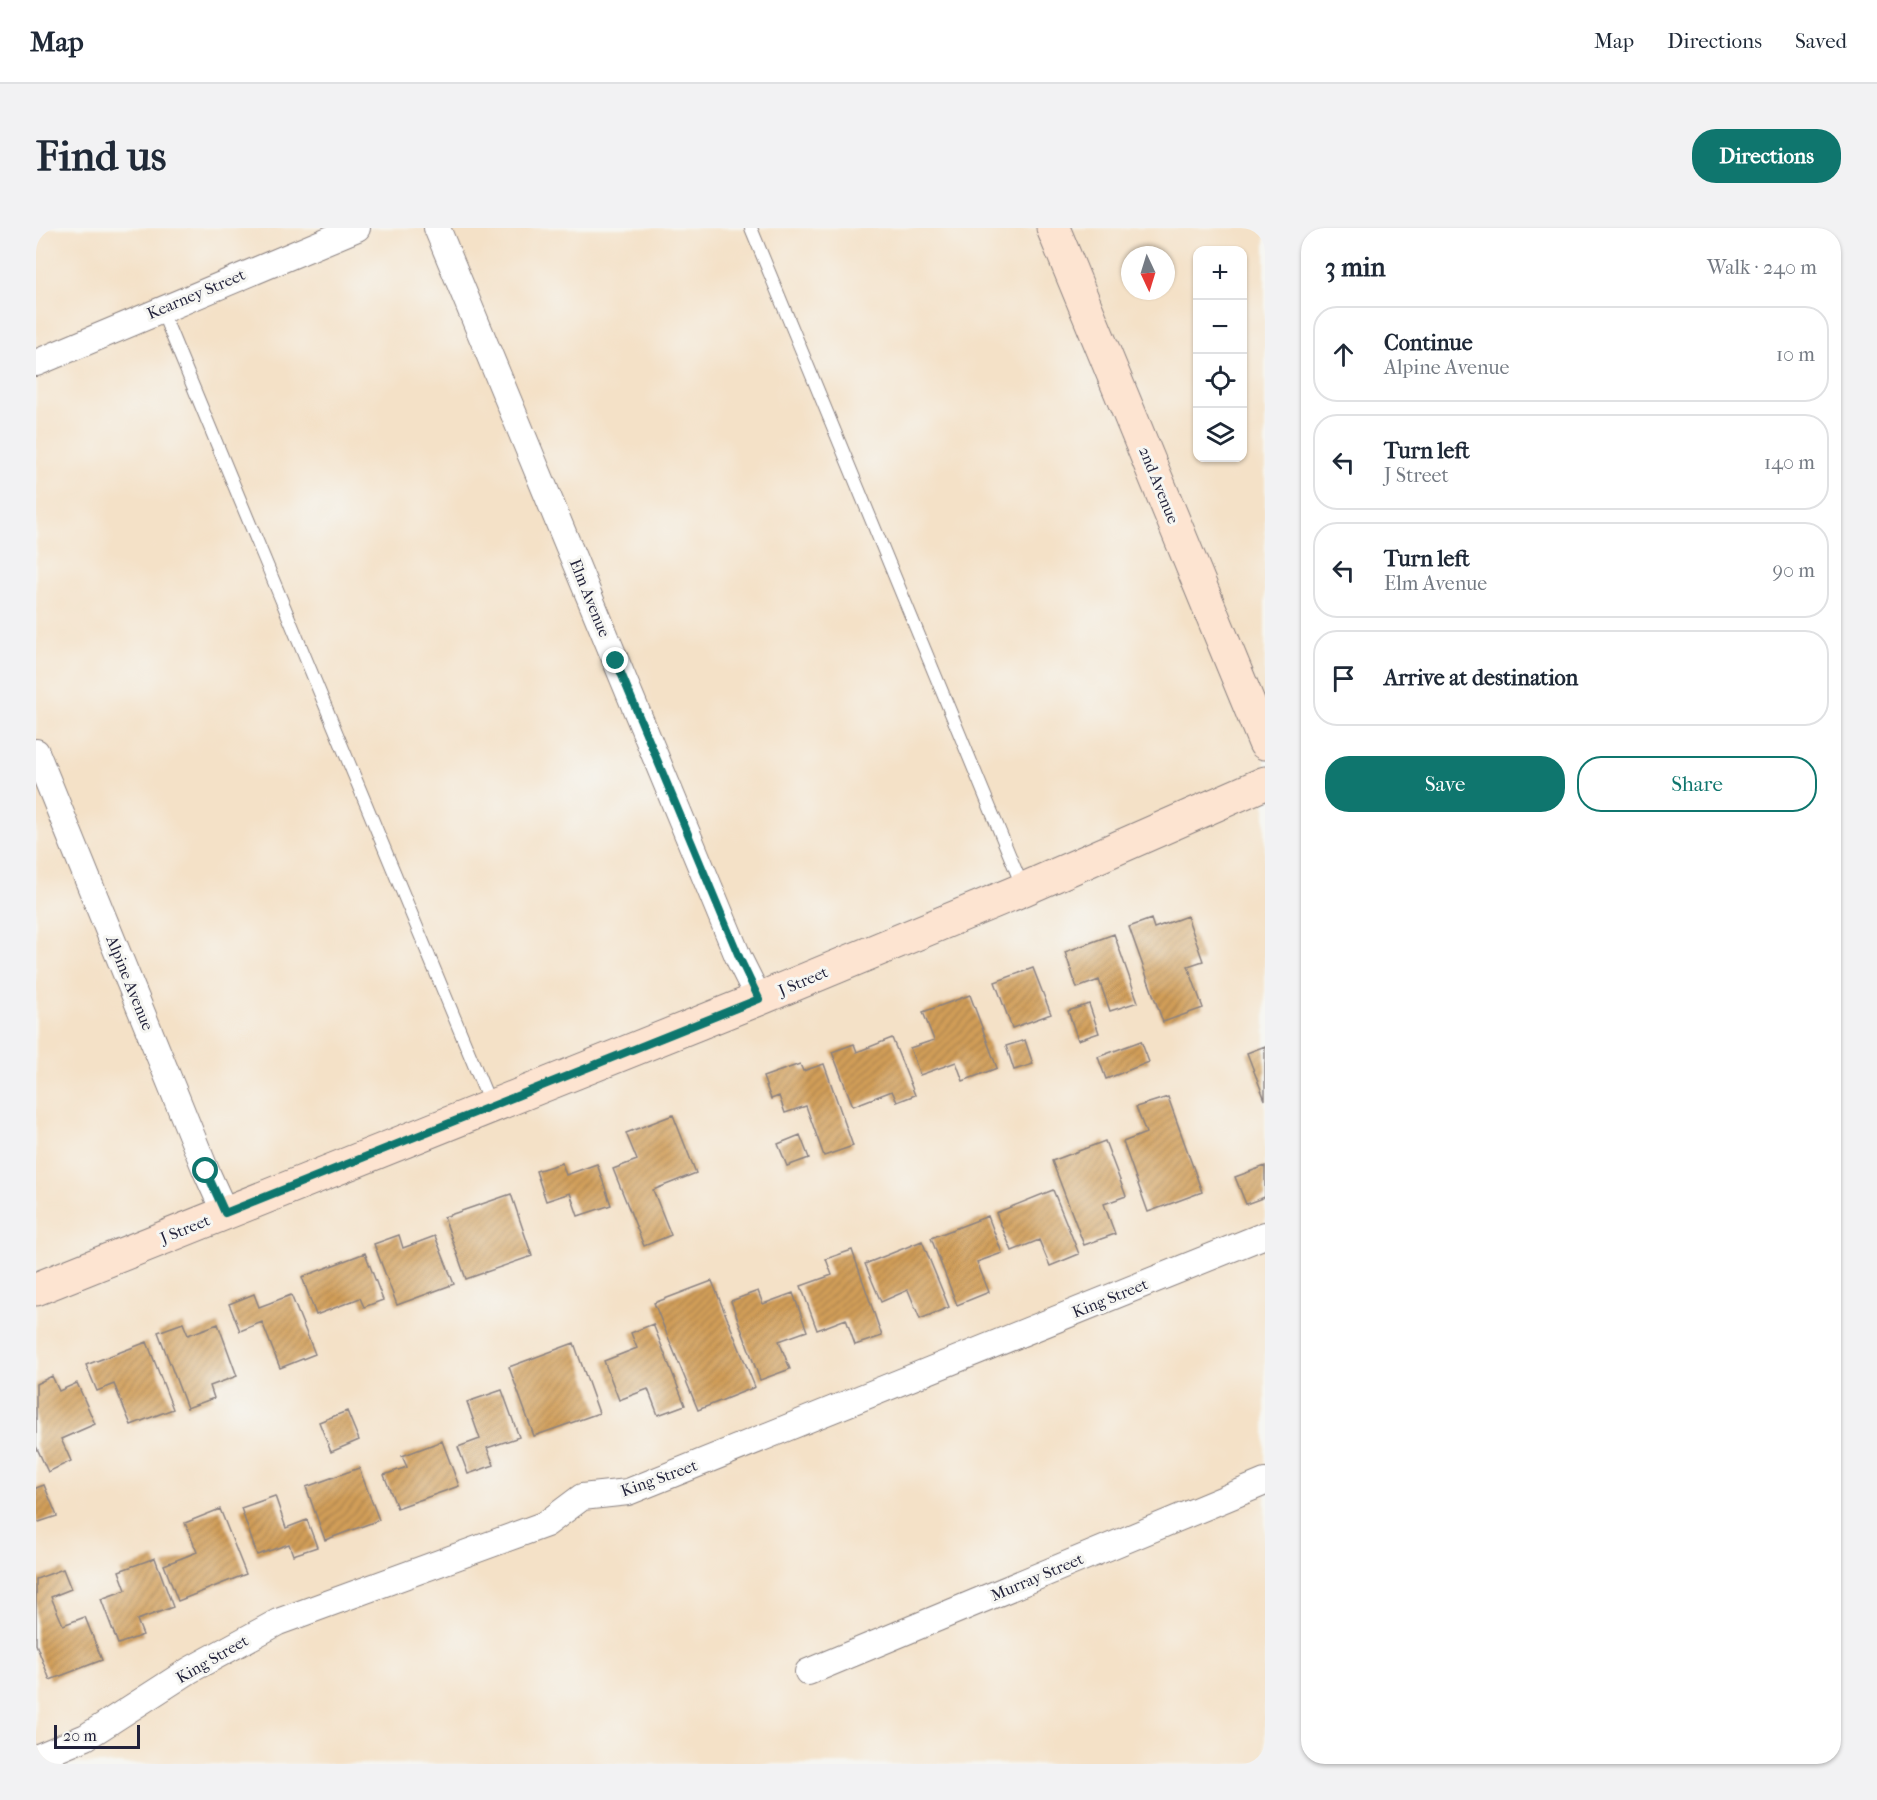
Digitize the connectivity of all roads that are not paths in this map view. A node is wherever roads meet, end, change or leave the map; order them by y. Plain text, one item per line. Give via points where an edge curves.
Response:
1 (357, 228) edge
2 (438, 228) edge
3 (751, 228) edge
4 (1053, 228) edge
5 (161, 309) junction
6 (36, 363) edge
7 (1265, 743) edge
8 (36, 752) edge
9 (1265, 783) edge
10 (1024, 889) junction
11 (759, 999) junction
12 (492, 1107) junction
13 (225, 1213) junction
14 (1265, 1235) edge
15 (36, 1289) edge
16 (1265, 1482) edge
17 (808, 1672) dead end
18 (36, 1758) edge

1 - 5 street, Kearney Street
2 - 11 street, Elm Avenue
3 - 10 lane
4 - 7 street, 2nd Avenue
5 - 6 street, Kearney Street
5 - 12 lane
8 - 13 street, Alpine Avenue
9 - 10 street, J Street
10 - 11 street, J Street
11 - 12 street, J Street
12 - 13 street, J Street
13 - 15 street, J Street
14 - 18 street, King Street via 628,1492 582,1497 546,1524 278,1622 190,1670 86,1737
16 - 17 street, Murray Street

